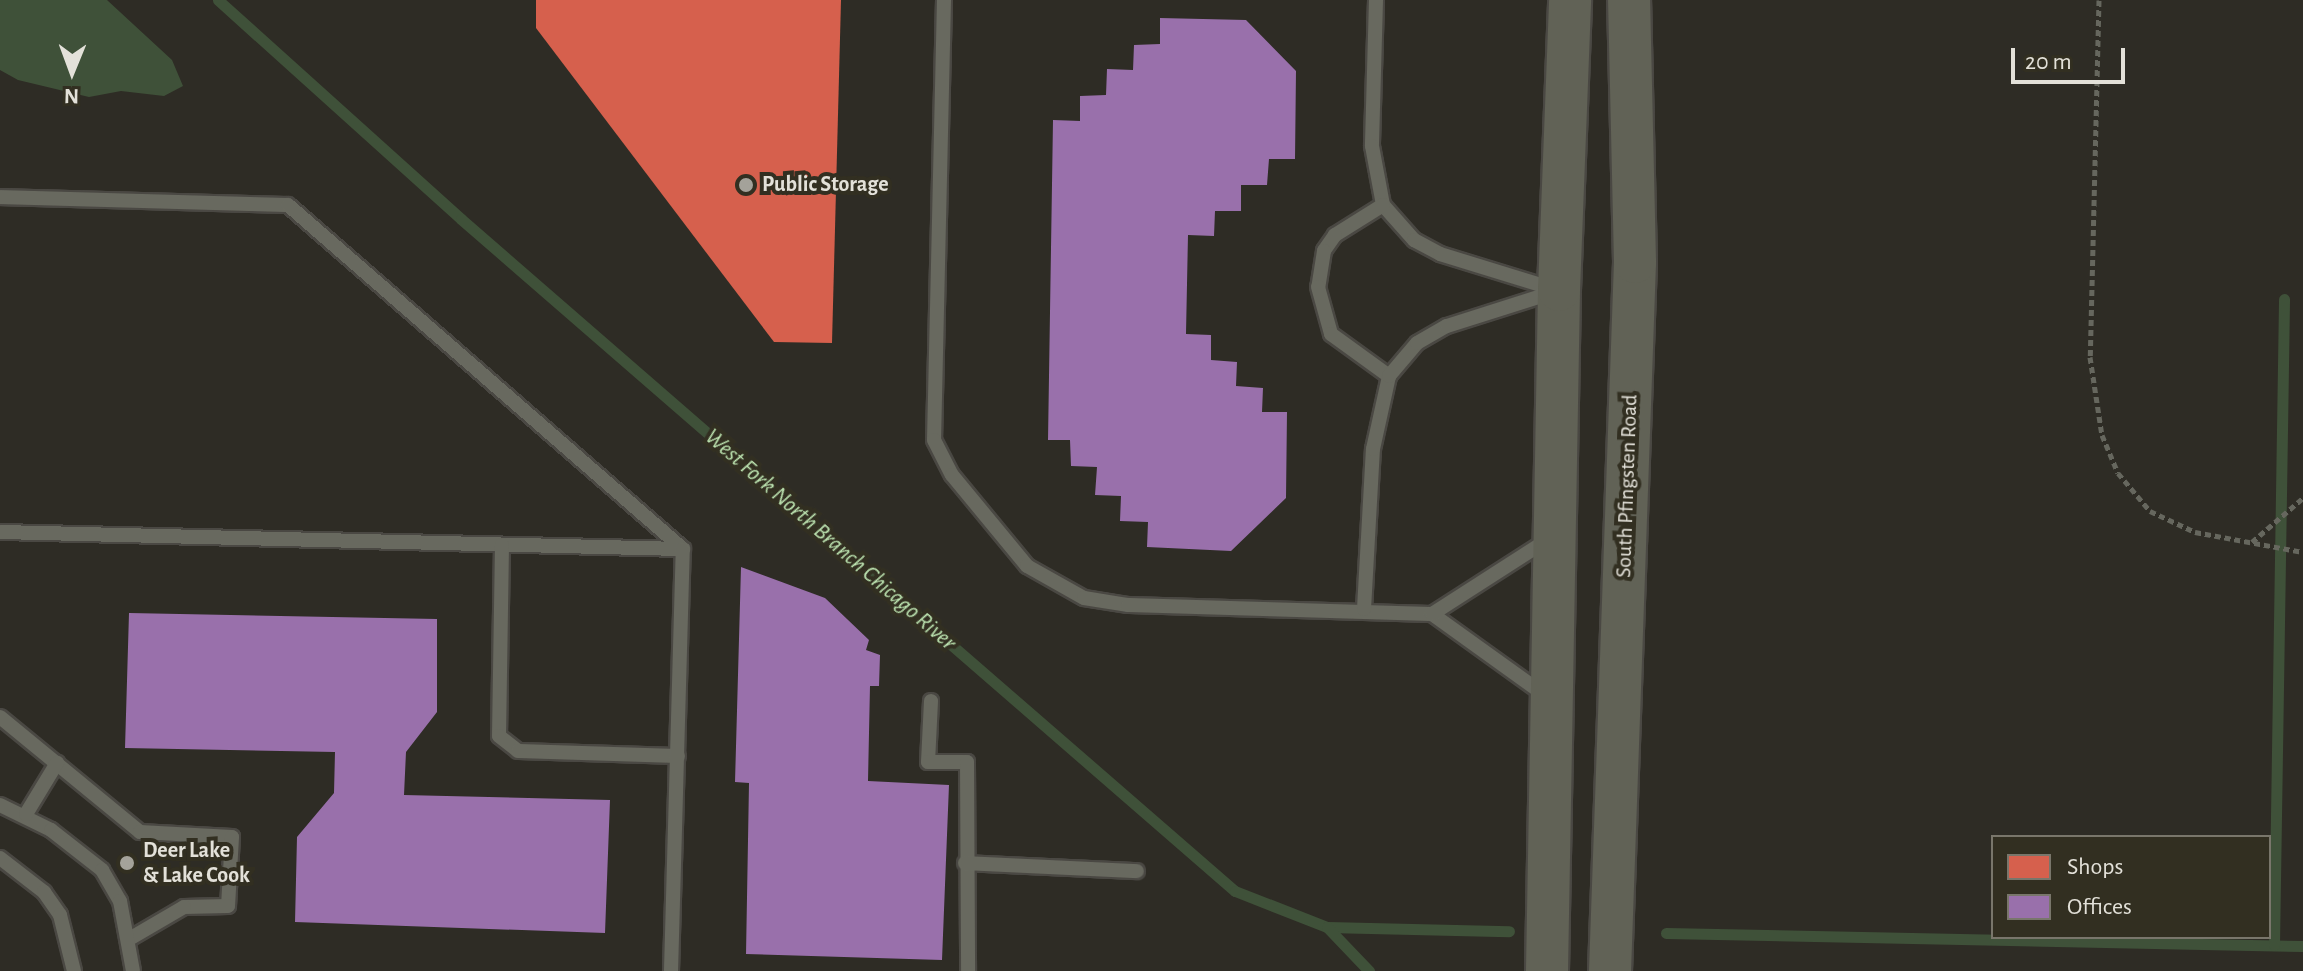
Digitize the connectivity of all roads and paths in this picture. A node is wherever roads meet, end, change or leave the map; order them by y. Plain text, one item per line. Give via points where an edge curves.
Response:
1 (944, 0) edge
2 (1376, 0) edge
3 (1570, 0) edge
4 (1629, 0) edge
5 (2099, 0) edge
6 (0, 197) edge
7 (1383, 205) junction
8 (1559, 290) junction
9 (1389, 376) junction
10 (2303, 498) edge
11 (0, 532) edge
12 (1556, 535) junction
13 (2251, 543) junction
14 (502, 545) junction
15 (683, 549) junction
16 (2303, 552) edge
17 (1364, 609) junction
18 (1432, 614) junction
19 (931, 701) dead end
20 (1553, 701) junction
21 (0, 717) edge
22 (678, 756) junction
23 (57, 763) junction
24 (0, 805) edge
25 (26, 814) junction
26 (0, 858) edge
27 (965, 863) junction
28 (1137, 871) dead end
29 (131, 938) junction
30 (74, 971) edge
31 (133, 971) edge
32 (671, 971) edge
33 (968, 971) edge
34 (1547, 971) edge
35 (1610, 971) edge

1 - 17 lane via 934,440 952,475 1027,566 1084,598 1128,605
2 - 7 lane via 1372,146
3 - 8 main road
4 - 35 main road, South Pfingsten Road via 1635,262
5 - 13 path via 2090,357 2102,435 2118,473 2150,511 2195,532
6 - 15 lane via 288,205
7 - 8 lane via 1414,240 1440,254
7 - 9 lane via 1335,235 1324,251 1318,287 1331,334
8 - 9 lane via 1447,326 1417,343
8 - 12 main road
9 - 17 lane via 1373,449
10 - 13 path
11 - 14 lane
12 - 18 lane
12 - 20 main road
13 - 16 path
14 - 15 lane
14 - 22 lane via 499,736 518,751
15 - 22 lane
17 - 18 lane
18 - 20 lane
19 - 27 lane via 928,762 967,762
20 - 34 main road
21 - 23 lane
22 - 32 lane
23 - 25 lane
23 - 29 lane via 140,832 232,837 228,906 184,907
24 - 25 lane
25 - 29 lane via 80,848 102,870 120,901
26 - 30 lane via 44,892 60,915
27 - 28 lane
27 - 33 lane
29 - 31 lane

